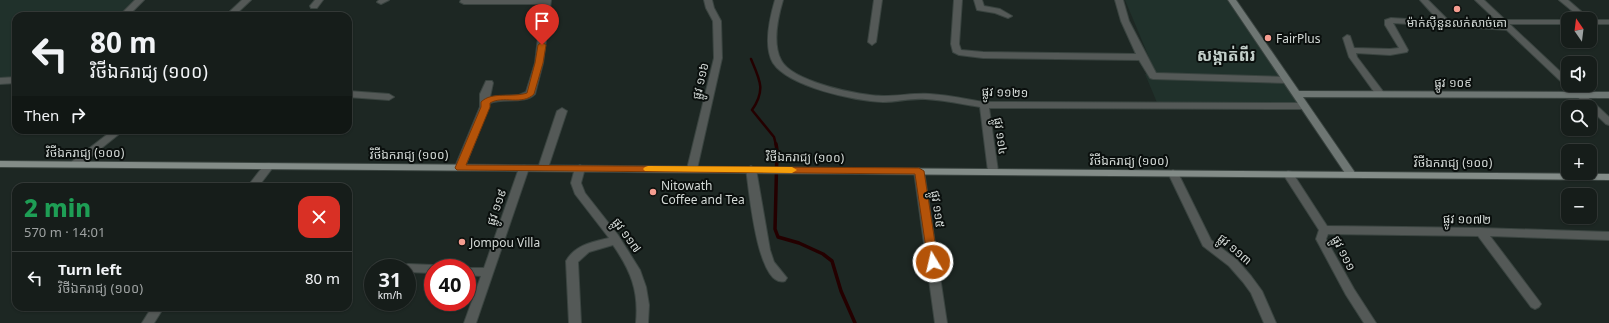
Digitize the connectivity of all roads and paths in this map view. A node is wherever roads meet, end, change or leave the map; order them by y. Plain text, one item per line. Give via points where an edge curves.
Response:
1 (140, 0) edge
2 (247, 0) edge
3 (708, 0) edge
4 (779, 0) edge
5 (878, 0) edge
6 (958, 0) edge
7 (978, 0) edge
8 (1119, 0) edge
9 (1232, 0) edge
10 (1424, 0) edge
11 (1479, 0) edge
12 (1563, 0) edge
13 (547, 1) edge
14 (464, 2) dead end
15 (127, 12) edge
16 (234, 12) edge
17 (1578, 12) edge
18 (1008, 16) dead end
19 (1561, 22) edge
20 (1597, 22) edge
21 (1609, 22) edge
22 (1447, 24) junction
23 (1505, 25) junction
24 (1347, 38) dead end
25 (872, 42) dead end
26 (1351, 50) junction
27 (1142, 57) junction
28 (1561, 77) edge
29 (12, 80) edge
30 (1286, 80) junction
31 (0, 81) edge
32 (489, 83) dead end
33 (1577, 92) edge
34 (352, 94) edge
35 (1296, 94) junction
36 (1380, 94) junction
37 (1580, 95) junction
38 (1609, 95) edge
39 (389, 97) dead end
40 (486, 102) junction
41 (984, 105) junction
42 (1304, 106) junction
43 (562, 112) dead end
44 (1609, 122) edge
45 (113, 134) edge
46 (0, 164) edge
47 (74, 165) junction
48 (269, 166) junction
49 (460, 168) junction
50 (524, 168) junction
51 (543, 168) junction
52 (580, 168) junction
53 (692, 169) junction
54 (751, 169) junction
55 (919, 171) junction
56 (993, 171) junction
57 (1173, 173) junction
58 (1288, 174) junction
59 (1351, 174) junction
60 (1609, 177) edge
61 (255, 183) edge
62 (1324, 230) junction
63 (1481, 232) junction
64 (1609, 236) edge
65 (615, 240) junction
66 (476, 271) edge
67 (488, 272) junction
68 (781, 278) dead end
69 (1535, 304) dead end
70 (156, 311) edge
71 (148, 323) edge
72 (470, 323) edge
73 (575, 323) edge
74 (642, 323) edge
75 (942, 323) edge
76 (1270, 323) edge
77 (1370, 323) edge

1 - 15 street
2 - 16 street
3 - 53 street, ផ្លូវ ១១៦ via 718,21 718,58
4 - 41 street, ផ្លូវ ១១២១ via 774,17 774,46 777,62 785,71 811,84 858,97 936,97
5 - 25 street
6 - 27 street via 955,44 959,52 983,55
7 - 18 street via 980,8
8 - 27 street via 1125,21
9 - 30 main road
10 - 22 street
11 - 23 street
12 - 17 street
13 - 14 street
13 - 40 street via 539,63 530,94 520,98 492,98
19 - 23 street
20 - 21 street
22 - 23 street
22 - 26 street via 1391,20 1388,22 1404,50
23 - 28 street
24 - 26 street
26 - 36 street via 1358,66
27 - 30 street via 1153,76
29 - 31 street
30 - 35 main road
32 - 40 street
33 - 37 street
34 - 39 street
35 - 36 main road, ផ្លូវ ១០៩
35 - 42 main road
36 - 37 main road, ផ្លូវ ១០៩
37 - 38 main road, ផ្លូវ ១០៩
37 - 44 street
40 - 49 street
41 - 42 street, ផ្លូវ ១១២១
41 - 56 street, ផ្លូវ ១១៤
42 - 59 main road
43 - 51 street
45 - 47 street
46 - 47 main road, វិថីឯករាជ្យ (១០០)
47 - 48 main road, វិថីឯករាជ្យ (១០០)
48 - 49 main road, វិថីឯករាជ្យ (១០០)
48 - 61 street
49 - 50 main road, វិថីឯករាជ្យ (១០០)
50 - 51 main road, វិថីឯករាជ្យ (១០០)
50 - 67 street, ផ្លូវ ១១៩
51 - 52 main road, វិថីឯករាជ្យ (១០០)
52 - 53 main road, វិថីឯករាជ្យ (១០០)
52 - 65 street, ផ្លូវ ១១៧ via 576,183 580,194
53 - 54 main road, វិថីឯករាជ្យ (១០០)
54 - 55 main road, វិថីឯករាជ្យ (១០០)
54 - 68 street via 764,250 769,264
55 - 56 main road, វិថីឯករាជ្យ (១០០)
55 - 75 street, ផ្លូវ ១១៥
56 - 57 main road, វិថីឯករាជ្យ (១០០)
57 - 58 main road, វិថីឯករាជ្យ (១០០)
57 - 76 street, ផ្លូវ ១១៣ via 1207,243 1248,278
58 - 59 main road, វិថីឯករាជ្យ (១០០)
58 - 62 street, ផ្លូវ ១១១
59 - 60 main road, វិថីឯករាជ្យ (១០០)
62 - 63 street, ផ្លូវ ១០៧២
62 - 77 street, ផ្លូវ ១១១ via 1321,239
63 - 64 street, ផ្លូវ ១០៧២
63 - 69 street
65 - 73 street via 582,251 572,261
65 - 74 street, ផ្លូវ ១១៧ via 632,264 641,285 645,309
66 - 67 street
67 - 72 street, ផ្លូវ ១១៩
70 - 71 street

